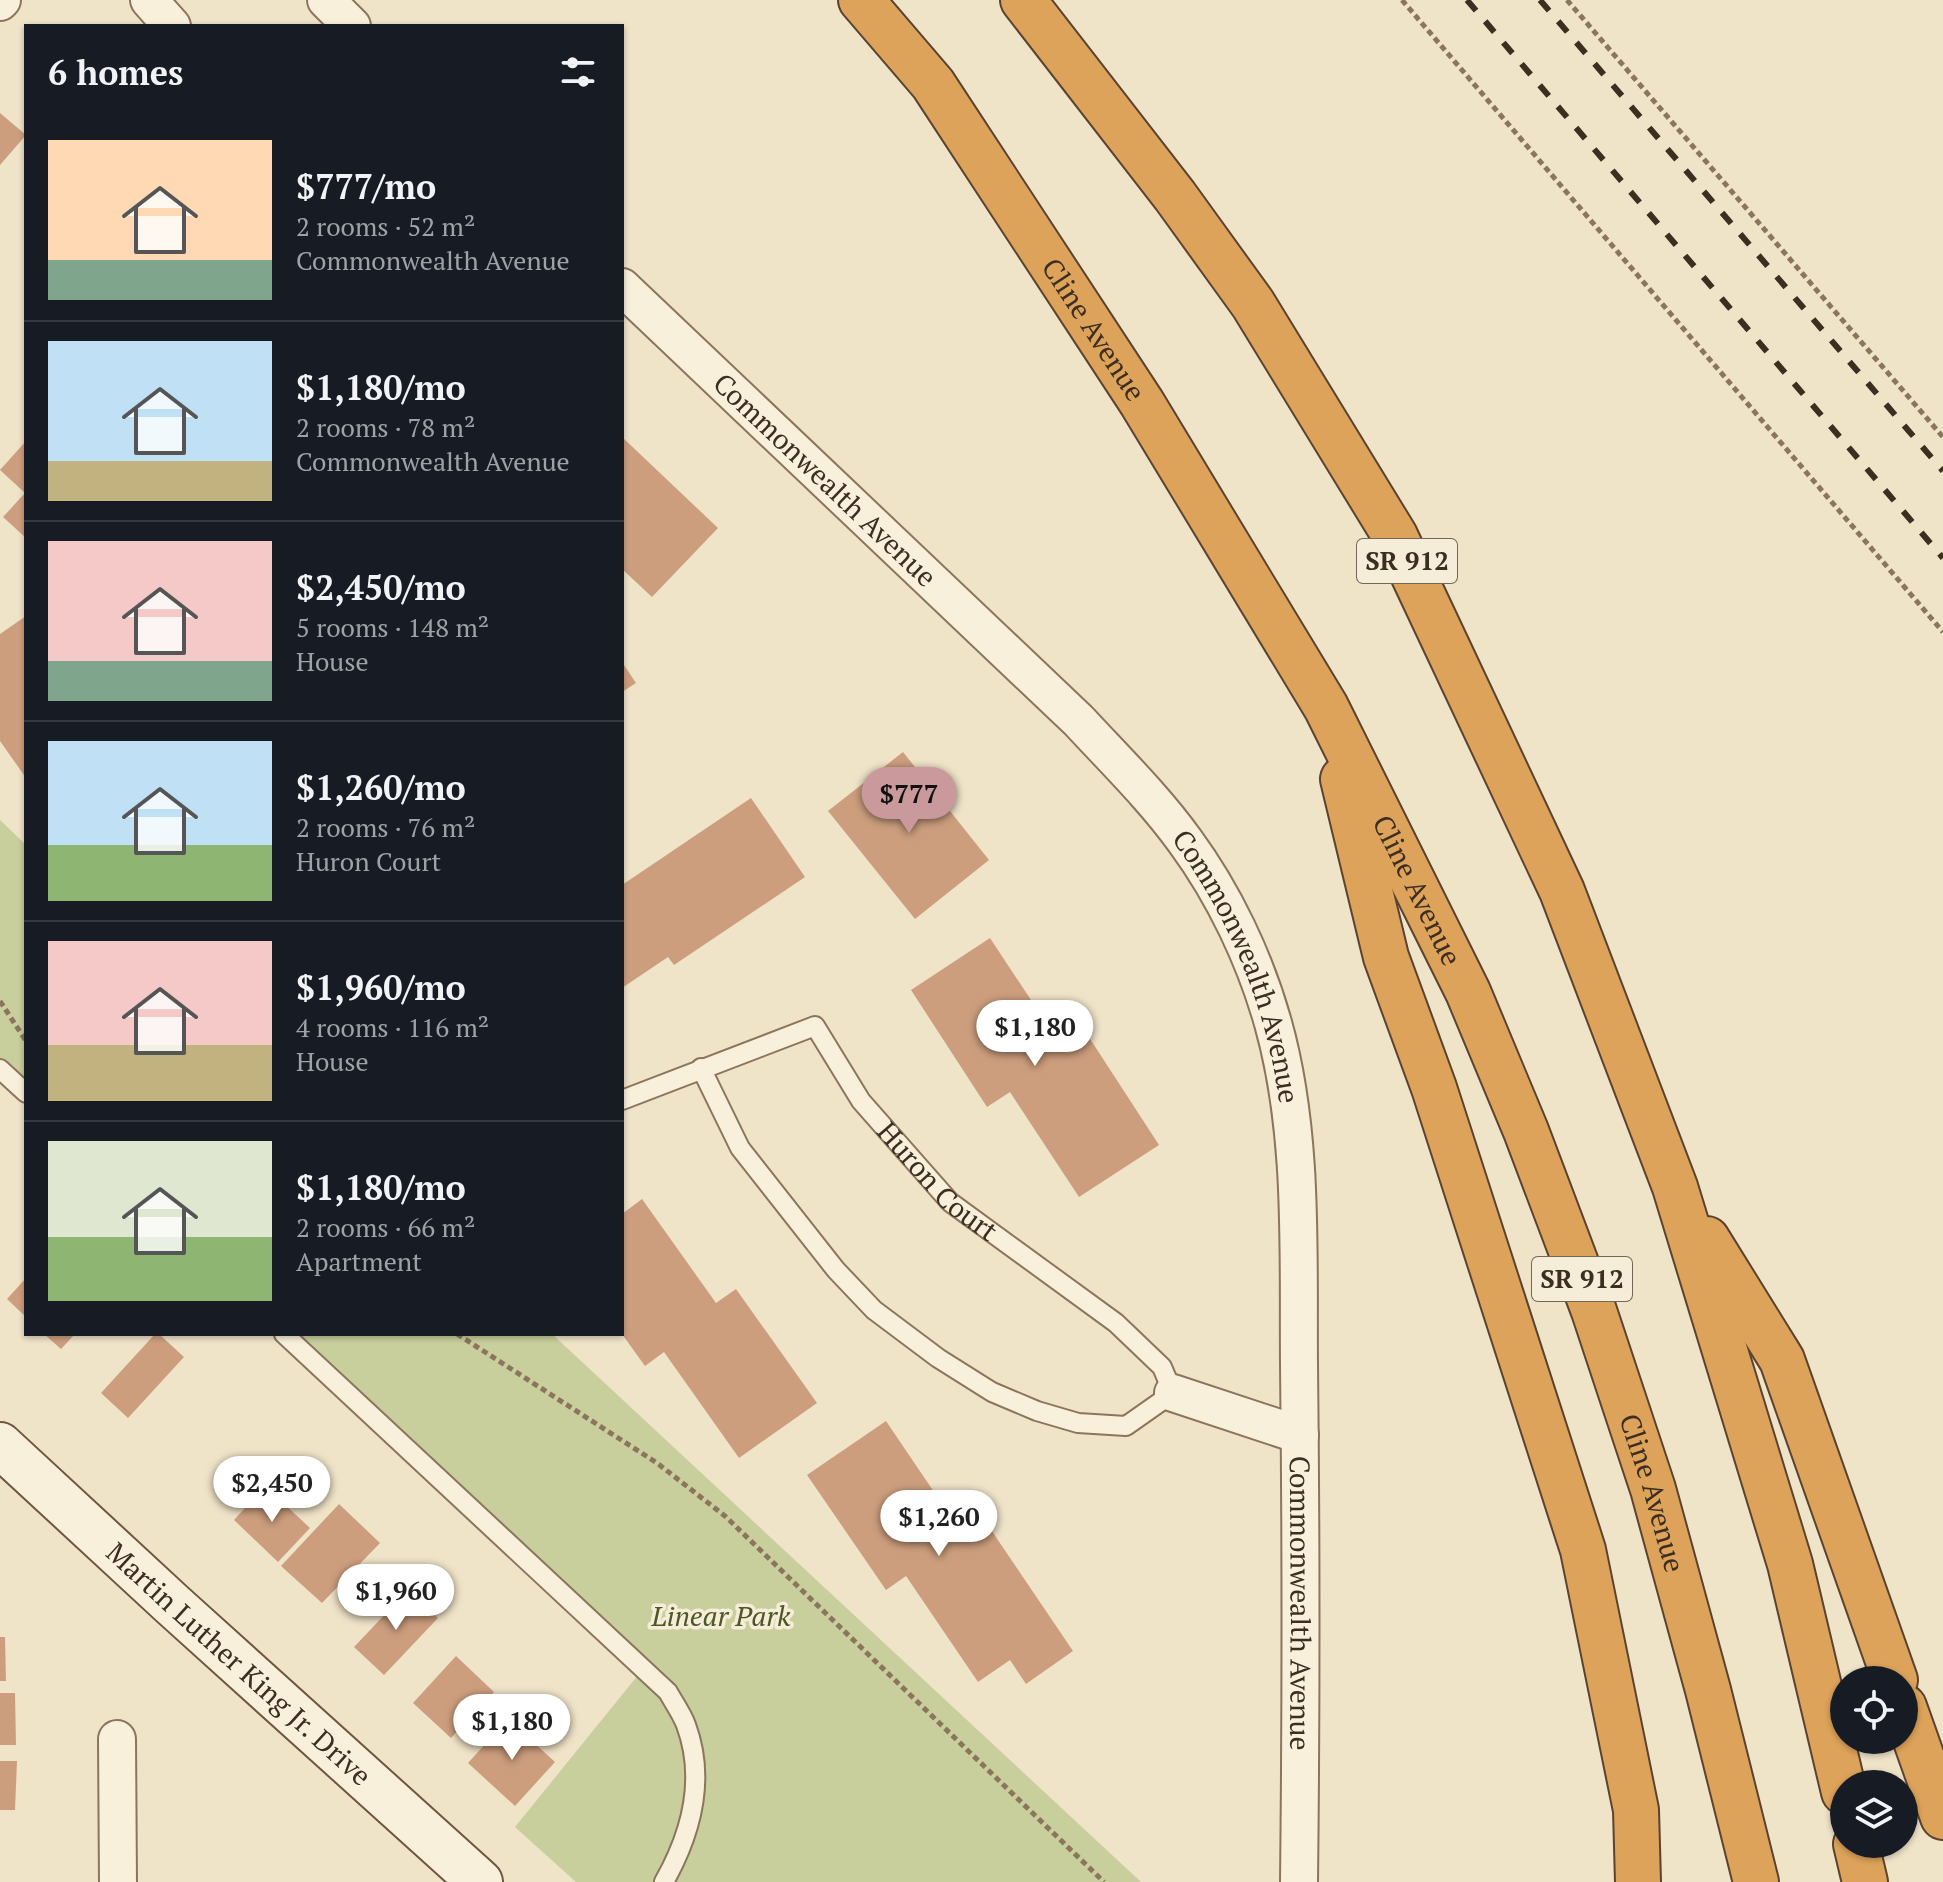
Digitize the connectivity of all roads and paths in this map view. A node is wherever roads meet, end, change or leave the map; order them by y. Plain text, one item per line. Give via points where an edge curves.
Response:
1 (149, 0) edge
2 (326, 0) edge
3 (861, 0) edge
4 (1023, 0) edge
5 (1402, 0) edge
6 (1567, 0) edge
7 (170, 24) edge
8 (350, 24) edge
9 (626, 300) edge
10 (1943, 437) edge
11 (1943, 632) edge
12 (1326, 707) junction
13 (0, 1001) edge
14 (24, 1038) edge
15 (701, 1068) junction
16 (0, 1069) edge
17 (24, 1091) edge
18 (624, 1099) edge
19 (1675, 1187) junction
20 (286, 1336) edge
21 (460, 1336) edge
22 (1173, 1393) junction
23 (1300, 1435) junction
24 (5, 1458) edge
25 (1890, 1666) edge
26 (117, 1739) dead end
27 (1918, 1746) edge
28 (1839, 1770) edge
29 (1943, 1817) edge
30 (1859, 1858) edge
31 (1102, 1881) edge
32 (118, 1882) edge
33 (480, 1882) edge
34 (664, 1882) edge
35 (1299, 1882) edge
36 (1638, 1882) edge
37 (1756, 1882) edge
38 (1865, 1882) edge

1 - 7 street
2 - 8 street
3 - 12 highway, Cline Avenue / SR 912 via 933,84 1142,403
4 - 19 highway, SR 912 via 1253,304 1395,536 1562,891
5 - 11 path
6 - 10 path
9 - 23 street, Commonwealth Avenue via 1079,721 1138,783 1213,882 1273,1022 1288,1096 1296,1178
12 - 36 highway via 1386,957 1434,1088 1583,1550 1636,1810
12 - 37 highway, Cline Avenue / SR 912 via 1468,992 1594,1311 1653,1489
13 - 14 path
15 - 18 lane, Huron Court
15 - 22 lane via 740,1148 836,1270 874,1310 938,1358 992,1392 1078,1423 1126,1426
15 - 22 lane, Huron Court via 815,1026 861,1101 950,1202 1116,1323 1162,1367
16 - 17 lane
19 - 25 highway via 1782,1360
19 - 28 highway, SR 912 via 1790,1564
20 - 34 lane via 668,1692 686,1725 696,1781 692,1814
21 - 31 path via 657,1463 725,1516
22 - 23 street
23 - 35 street, Commonwealth Avenue
24 - 33 main road, Martin Luther King Jr. Drive
26 - 32 street
27 - 29 highway
30 - 38 highway

